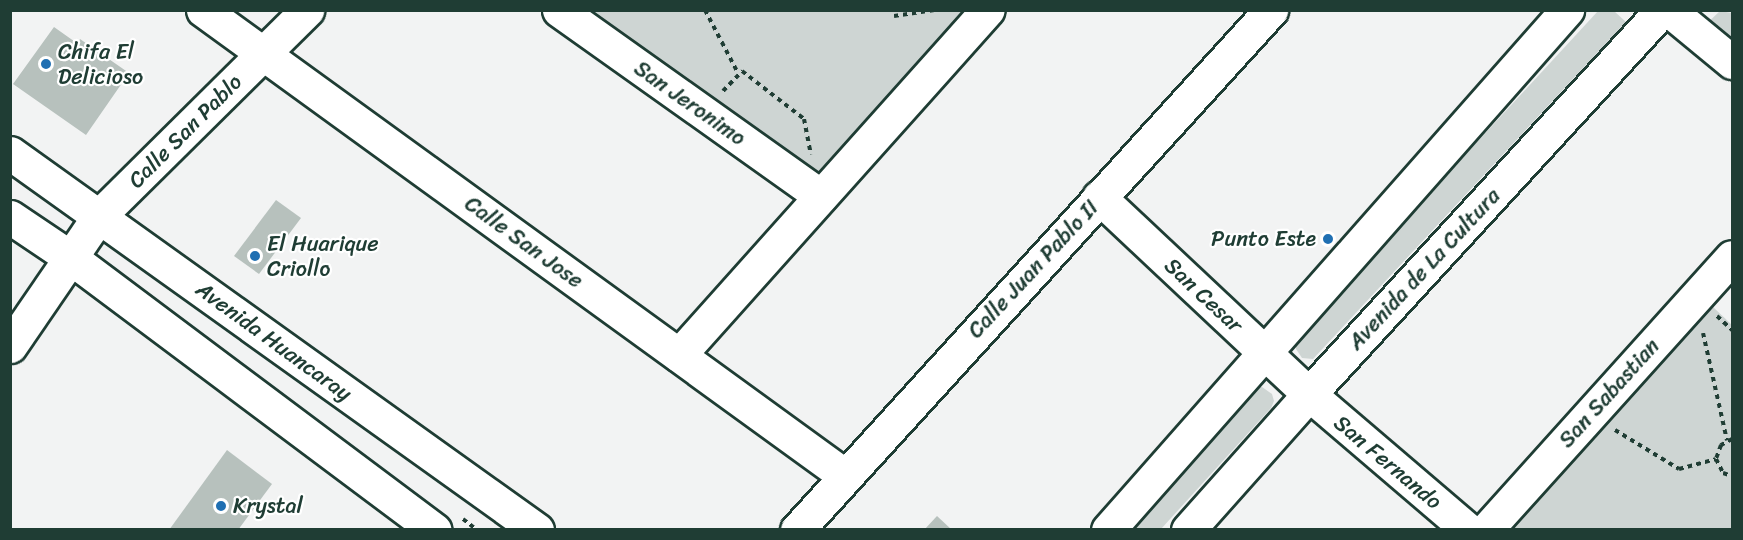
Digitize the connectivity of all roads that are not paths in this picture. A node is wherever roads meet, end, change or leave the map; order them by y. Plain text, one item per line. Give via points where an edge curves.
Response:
1 (203, 10) edge
2 (307, 10) edge
3 (559, 10) edge
4 (988, 10) edge
5 (1271, 10) edge
6 (1568, 10) edge
7 (1662, 10) edge
8 (1669, 10) edge
9 (263, 54) junction
10 (1732, 62) edge
11 (10, 153) edge
12 (821, 196) junction
13 (1099, 197) junction
14 (99, 216) junction
15 (10, 217) edge
16 (1732, 257) edge
17 (71, 258) junction
18 (10, 346) edge
19 (1266, 353) junction
20 (679, 355) junction
21 (1309, 394) junction
22 (844, 474) junction
23 (435, 530) edge
24 (537, 530) edge
25 (797, 530) edge
26 (1108, 530) edge
27 (1188, 530) edge
28 (1468, 530) edge
29 (1486, 530) edge

1 - 9 street, Calle San Jose
2 - 9 street, Calle San Pablo
3 - 12 street, San Jeronimo
4 - 12 street
5 - 13 street, Calle Juan Pablo II
6 - 19 street
7 - 21 street, Avenida de La Cultura
8 - 10 street
9 - 14 street, Calle San Pablo
9 - 20 street, Calle San Jose
11 - 14 street, Avenida Huancaray
12 - 20 street
13 - 19 street, San Cesar
13 - 22 street, Calle Juan Pablo II
14 - 17 street, Calle San Pablo
14 - 24 street, Avenida Huancaray
15 - 17 street
16 - 29 street, San Sabastian
17 - 18 street, Calle San Pablo
17 - 23 street
19 - 21 street, San Cesar
19 - 26 street
20 - 22 street, Calle San Jose
21 - 27 street, Avenida de La Cultura
21 - 28 street, San Fernando
22 - 25 street, Calle Juan Pablo II

